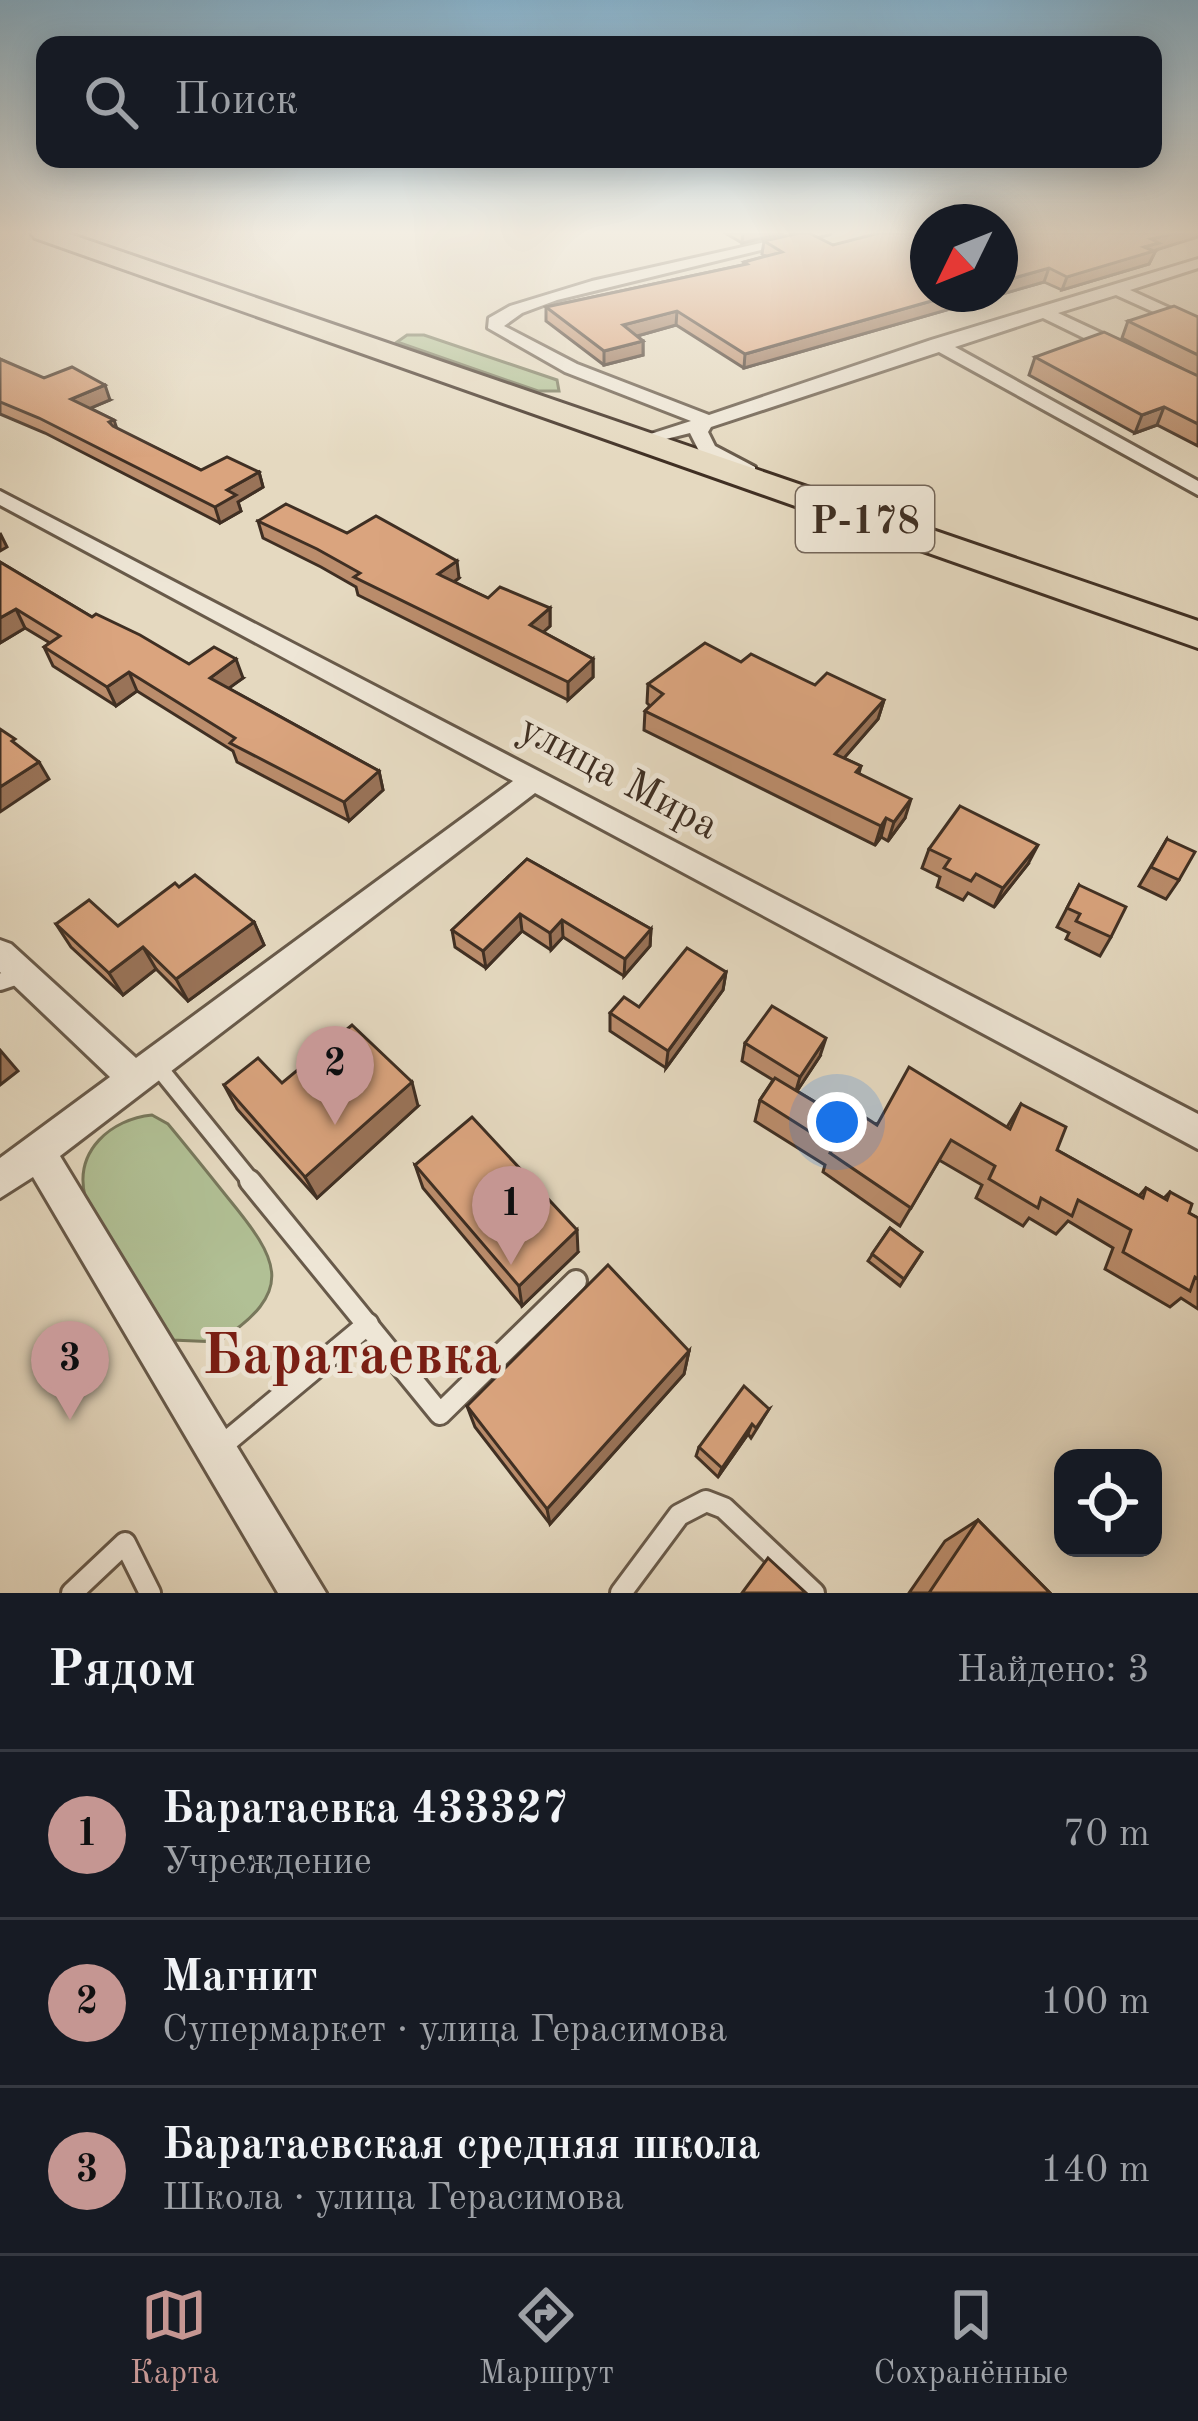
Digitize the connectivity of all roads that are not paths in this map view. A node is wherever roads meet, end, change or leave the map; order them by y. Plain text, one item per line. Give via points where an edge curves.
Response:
1 (260, 307) edge
2 (525, 307) edge
3 (1057, 307) edge
4 (1156, 307) edge
5 (1042, 312) junction
6 (1198, 327) edge
7 (937, 344) junction
8 (1137, 357) edge
9 (705, 420) junction
10 (645, 442) junction
11 (1198, 489) edge
12 (0, 496) edge
13 (837, 509) junction
14 (1198, 635) edge
15 (536, 778) junction
16 (8, 970) edge
17 (145, 1071) junction
18 (1198, 1132) edge
19 (37, 1151) junction
20 (0, 1180) edge
21 (576, 1281) dead end
22 (368, 1324) junction
23 (215, 1451) junction
24 (72, 1593) edge
25 (150, 1593) edge
26 (303, 1593) edge
27 (621, 1593) edge
28 (814, 1593) edge

1 - 10 highway, Р-178
2 - 9 street via 495,321 496,328 561,364
3 - 5 street
4 - 6 street
5 - 7 street
5 - 8 street
7 - 9 street
7 - 11 street
9 - 10 street
9 - 13 street via 699,432 707,449
10 - 13 highway, Р-178
12 - 15 street, улица Мира
13 - 14 highway, Р-178
15 - 17 street
15 - 18 street, улица Мира
16 - 17 street
17 - 19 street
17 - 22 lane
19 - 20 street
19 - 23 street
21 - 22 lane via 440,1414
22 - 23 lane
23 - 26 street
24 - 25 lane via 125,1543
27 - 28 lane via 679,1515 706,1501 741,1522

